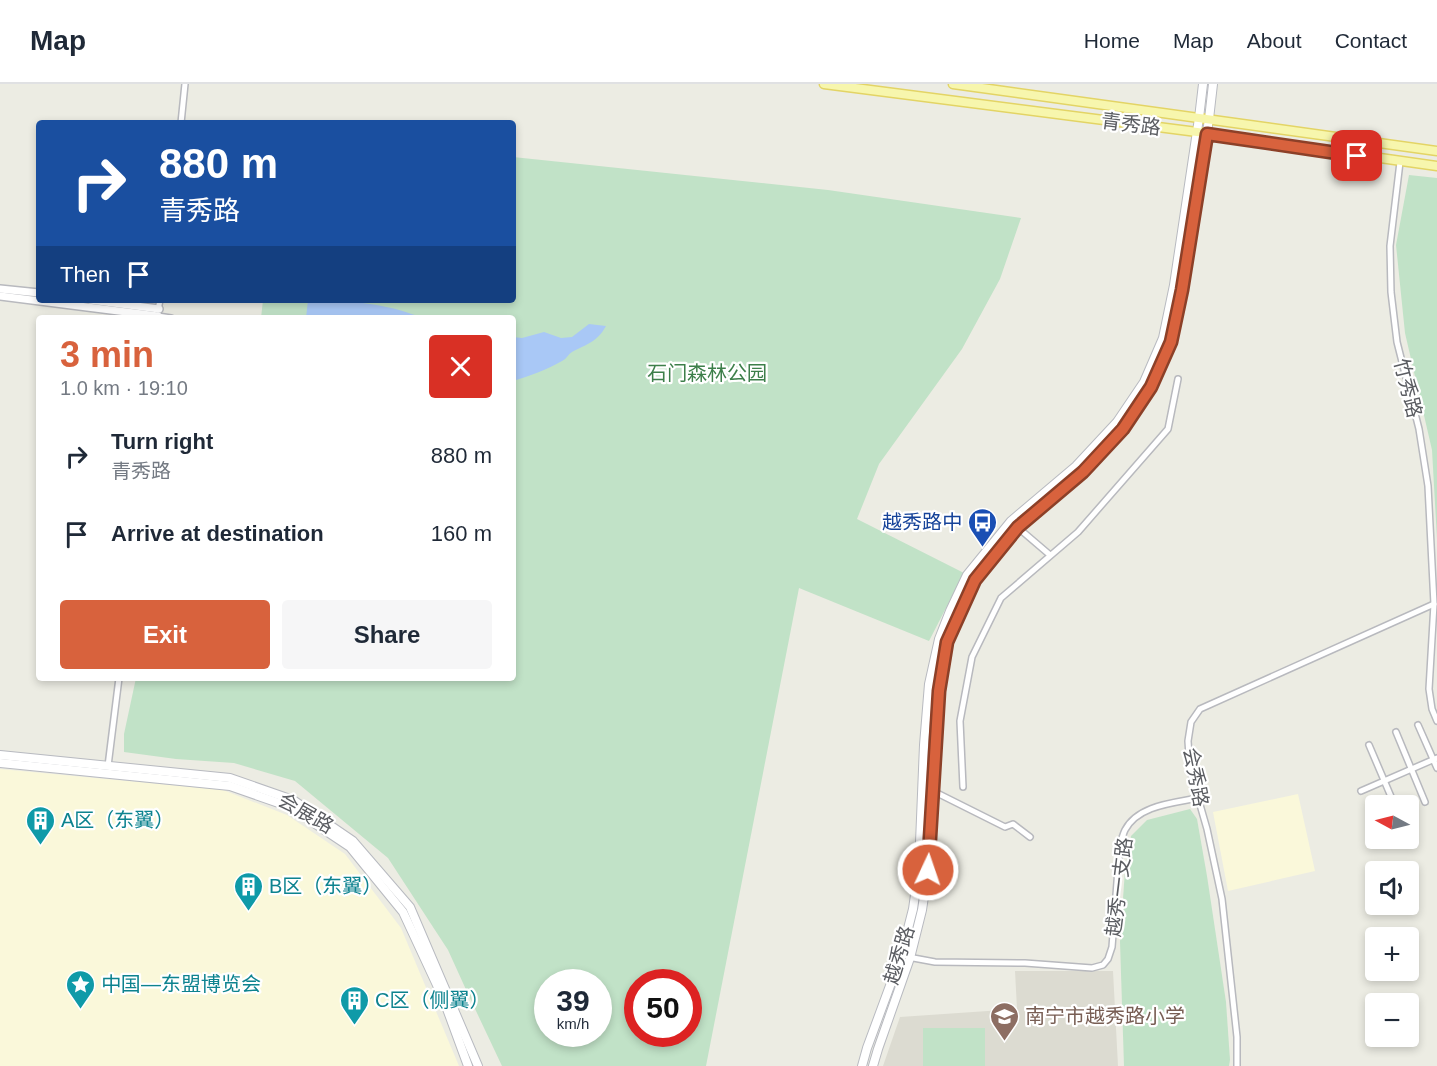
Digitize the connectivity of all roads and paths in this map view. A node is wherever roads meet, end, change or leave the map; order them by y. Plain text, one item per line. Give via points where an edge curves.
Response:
1 (185, 84) edge
2 (824, 84) edge
3 (953, 84) edge
4 (1203, 84) edge
5 (1213, 84) edge
6 (998, 87) edge
7 (1199, 118) junction
8 (1209, 119) junction
9 (181, 120) edge
10 (1197, 132) junction
11 (1207, 134) junction
12 (1437, 151) edge
13 (1400, 162) junction
14 (1437, 166) edge
15 (0, 289) edge
16 (36, 294) edge
17 (0, 296) edge
18 (36, 300) edge
19 (61, 303) edge
20 (105, 303) edge
21 (158, 314) edge
22 (1178, 379) dead end
23 (1011, 521) junction
24 (1018, 527) junction
25 (1050, 555) junction
26 (1434, 604) junction
27 (120, 681) edge
28 (1437, 721) edge
29 (1419, 725) dead end
30 (1396, 732) dead end
31 (1369, 745) dead end
32 (0, 755) edge
33 (1435, 758) edge
34 (0, 763) edge
35 (108, 766) junction
36 (1437, 768) edge
37 (1411, 769) junction
38 (1384, 781) junction
39 (963, 787) dead end
40 (1361, 790) dead end
41 (933, 791) junction
42 (1390, 795) edge
43 (1198, 798) junction
44 (1425, 802) dead end
45 (1030, 837) dead end
46 (901, 956) junction
47 (910, 958) junction
48 (468, 1066) edge
49 (477, 1066) edge
50 (862, 1066) edge
51 (873, 1066) edge
52 (1237, 1066) edge

1 - 9 street
2 - 10 main road, 青秀路
3 - 6 main road, 青秀路
4 - 7 main road, 越秀路
5 - 8 main road, 越秀路
6 - 7 main road, 青秀路
7 - 8 main road, 青秀路
7 - 10 main road, 越秀路
8 - 11 main road, 越秀路
8 - 12 main road, 青秀路
10 - 11 main road, 青秀路
10 - 23 main road, 越秀路 via 1163,338 1144,382 1117,422 1077,466
11 - 13 main road, 青秀路
11 - 24 main road, 越秀路 via 1171,342 1151,387 1123,429 1083,472
13 - 14 main road, 青秀路
13 - 26 street, 竹秀路 via 1390,246 1391,292 1397,342 1419,429 1428,486
15 - 16 street
17 - 18 street
19 - 21 street
20 - 21 street
22 - 25 street via 1168,429 1078,532
23 - 24 street
23 - 46 main road, 越秀路 via 967,575 939,639 928,694 919,867
24 - 25 street
24 - 41 main road, 越秀路 via 975,580 947,642 939,691
25 - 39 street via 1000,598 972,657 960,721
26 - 28 street, 竹秀路 via 1429,689
26 - 43 street, 会秀路 via 1200,709 1191,722 1188,741 1190,770
27 - 35 street
29 - 33 street
30 - 37 street
31 - 38 street
32 - 35 main road, 会展路
33 - 36 street
33 - 37 street
34 - 48 main road, 会展路 via 230,786 290,807 350,847 403,912 443,998
35 - 49 main road, 会展路 via 230,778 293,800 353,841 410,907
37 - 38 street
37 - 44 street
38 - 40 street
38 - 42 street
41 - 45 street via 1005,827 1013,824
41 - 47 main road, 越秀路 via 928,870
43 - 47 street, 越秀一支路 via 1147,810 1125,829 1120,843 1112,947 1103,965 1076,968
43 - 52 street, 会秀路 via 1222,899
46 - 47 street, 越秀一支路
46 - 50 main road, 越秀路
47 - 51 main road, 越秀路

